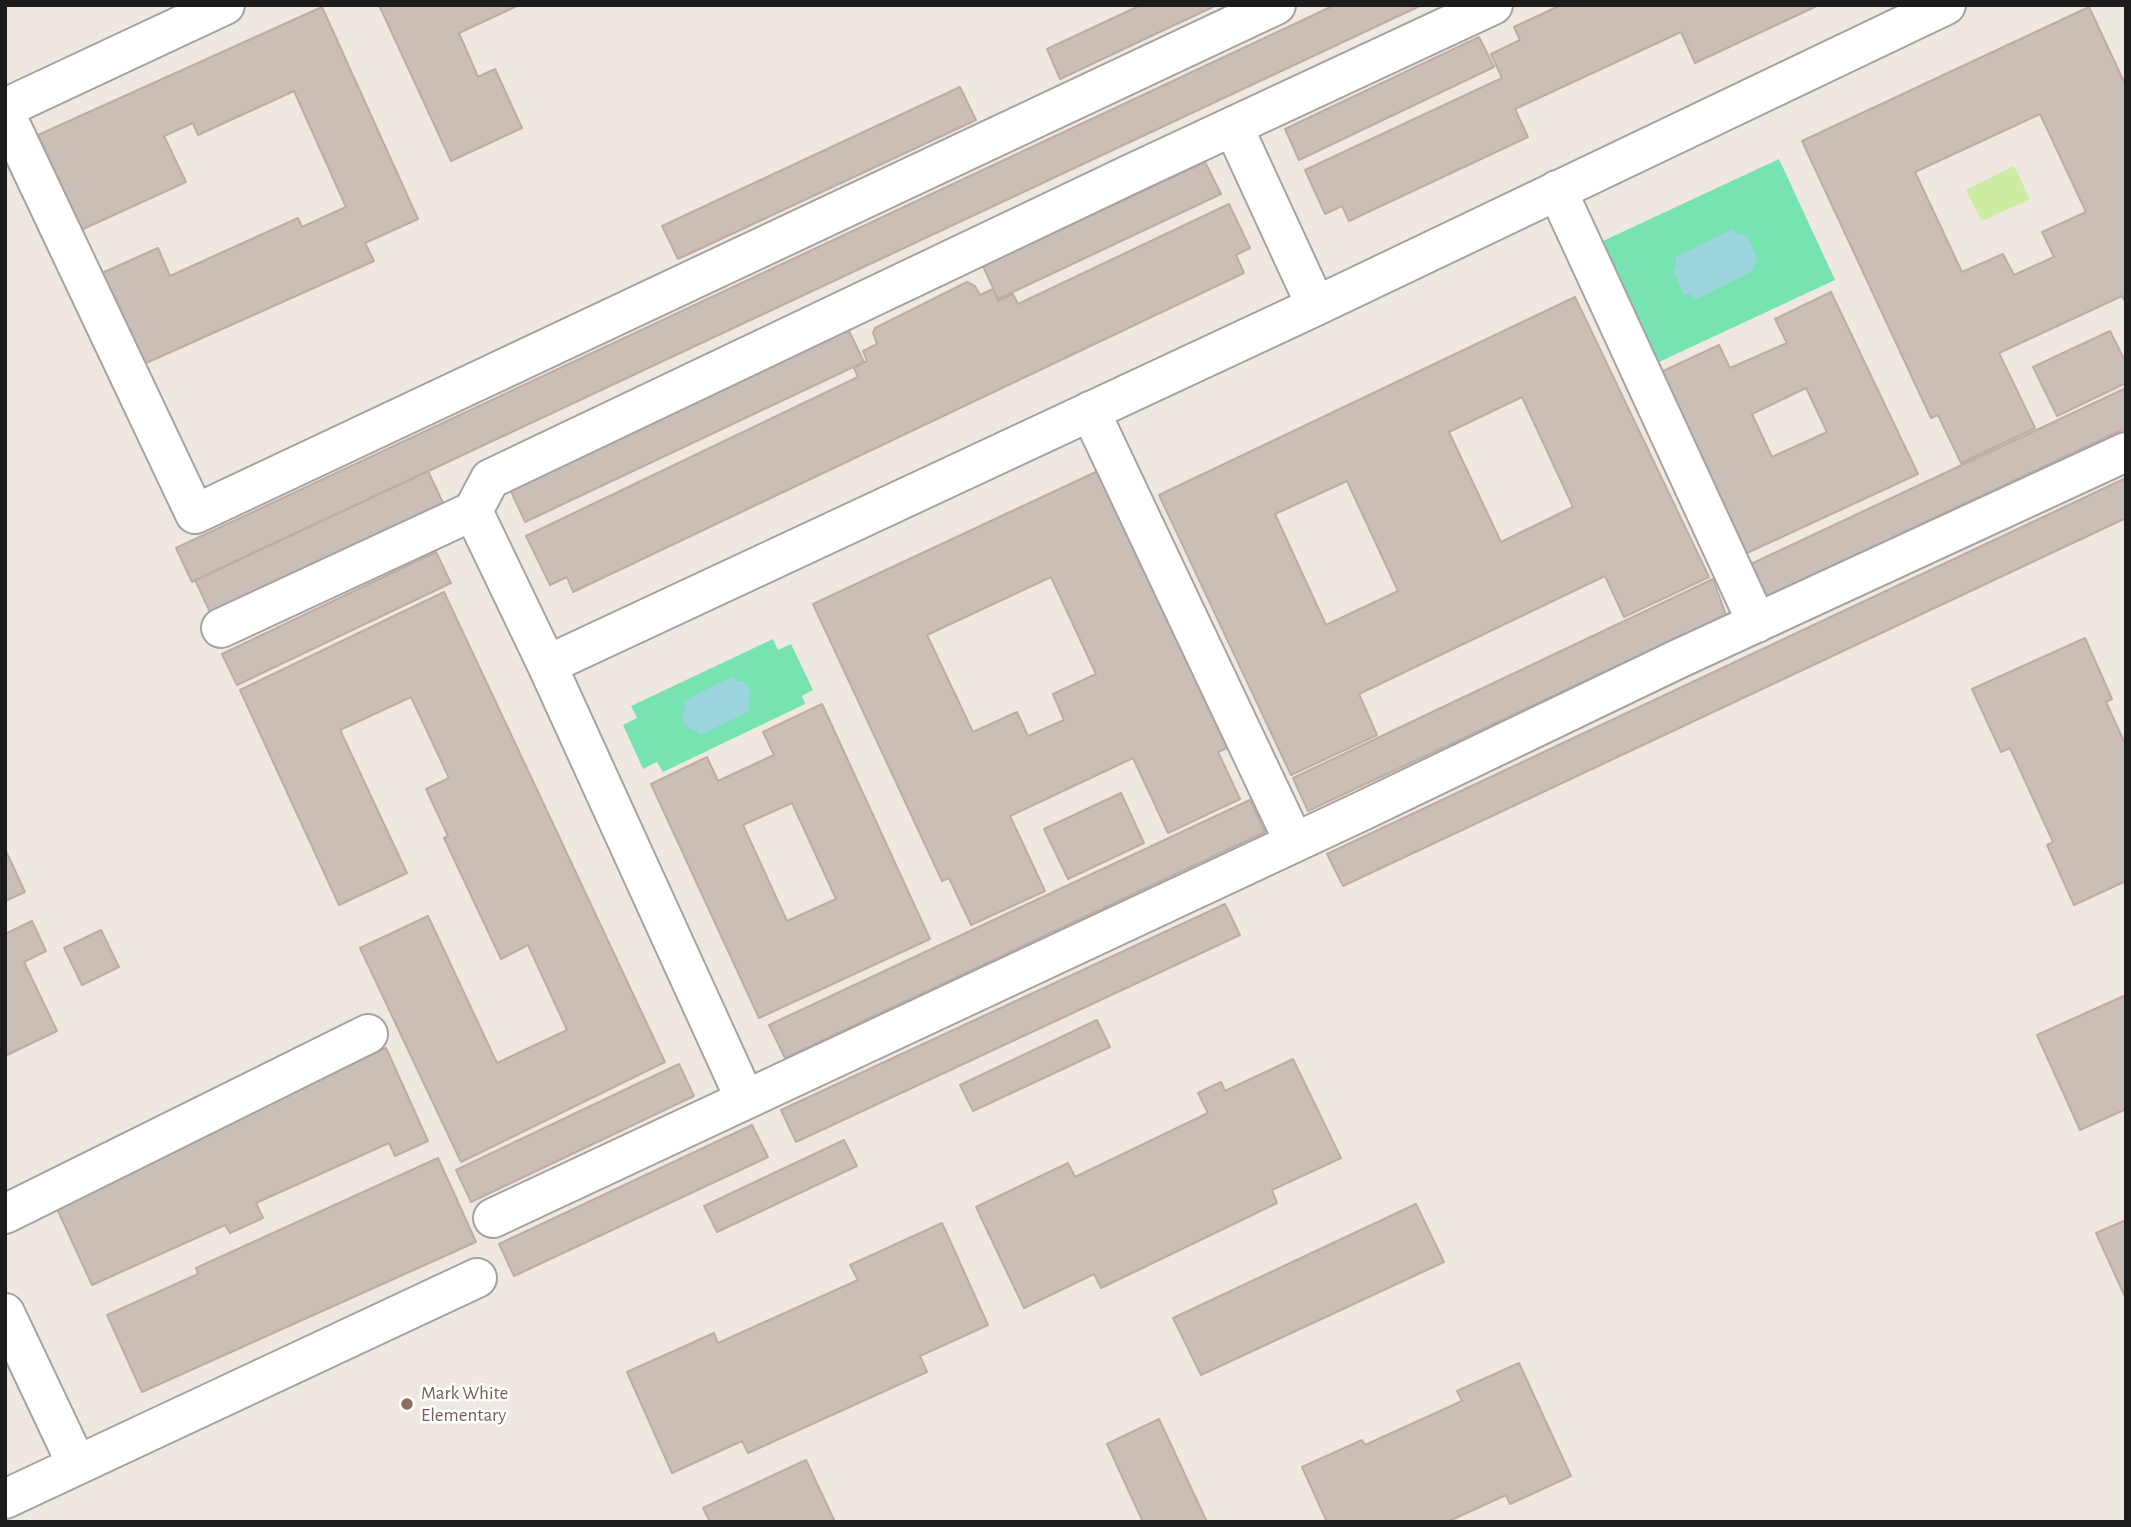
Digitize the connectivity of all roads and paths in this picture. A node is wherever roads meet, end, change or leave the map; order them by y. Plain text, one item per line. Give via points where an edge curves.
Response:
1 (225, 5) edge
2 (1276, 5) edge
3 (1493, 5) edge
4 (1946, 5) edge
5 (5, 108) edge
6 (5, 113) edge
7 (1233, 126) junction
8 (1557, 190) junction
9 (1316, 306) junction
10 (1090, 411) junction
11 (2126, 452) edge
12 (473, 511) junction
13 (1757, 623) junction
14 (221, 628) dead end
15 (547, 665) junction
16 (1294, 842) junction
17 (368, 1034) dead end
18 (745, 1100) junction
19 (5, 1214) edge
20 (493, 1218) dead end
21 (477, 1278) dead end
22 (5, 1312) edge
23 (78, 1465) junction
24 (5, 1499) edge

1 - 5 street
2 - 6 street via 194,514
3 - 7 street
4 - 8 street
7 - 9 street
7 - 12 street via 490,479
8 - 9 street
8 - 13 street
9 - 10 street
10 - 15 street
10 - 16 street
11 - 13 street
12 - 14 street
12 - 15 street
13 - 16 street
15 - 18 street
16 - 18 street
17 - 19 street
18 - 20 street
21 - 23 street
22 - 23 street
23 - 24 street

